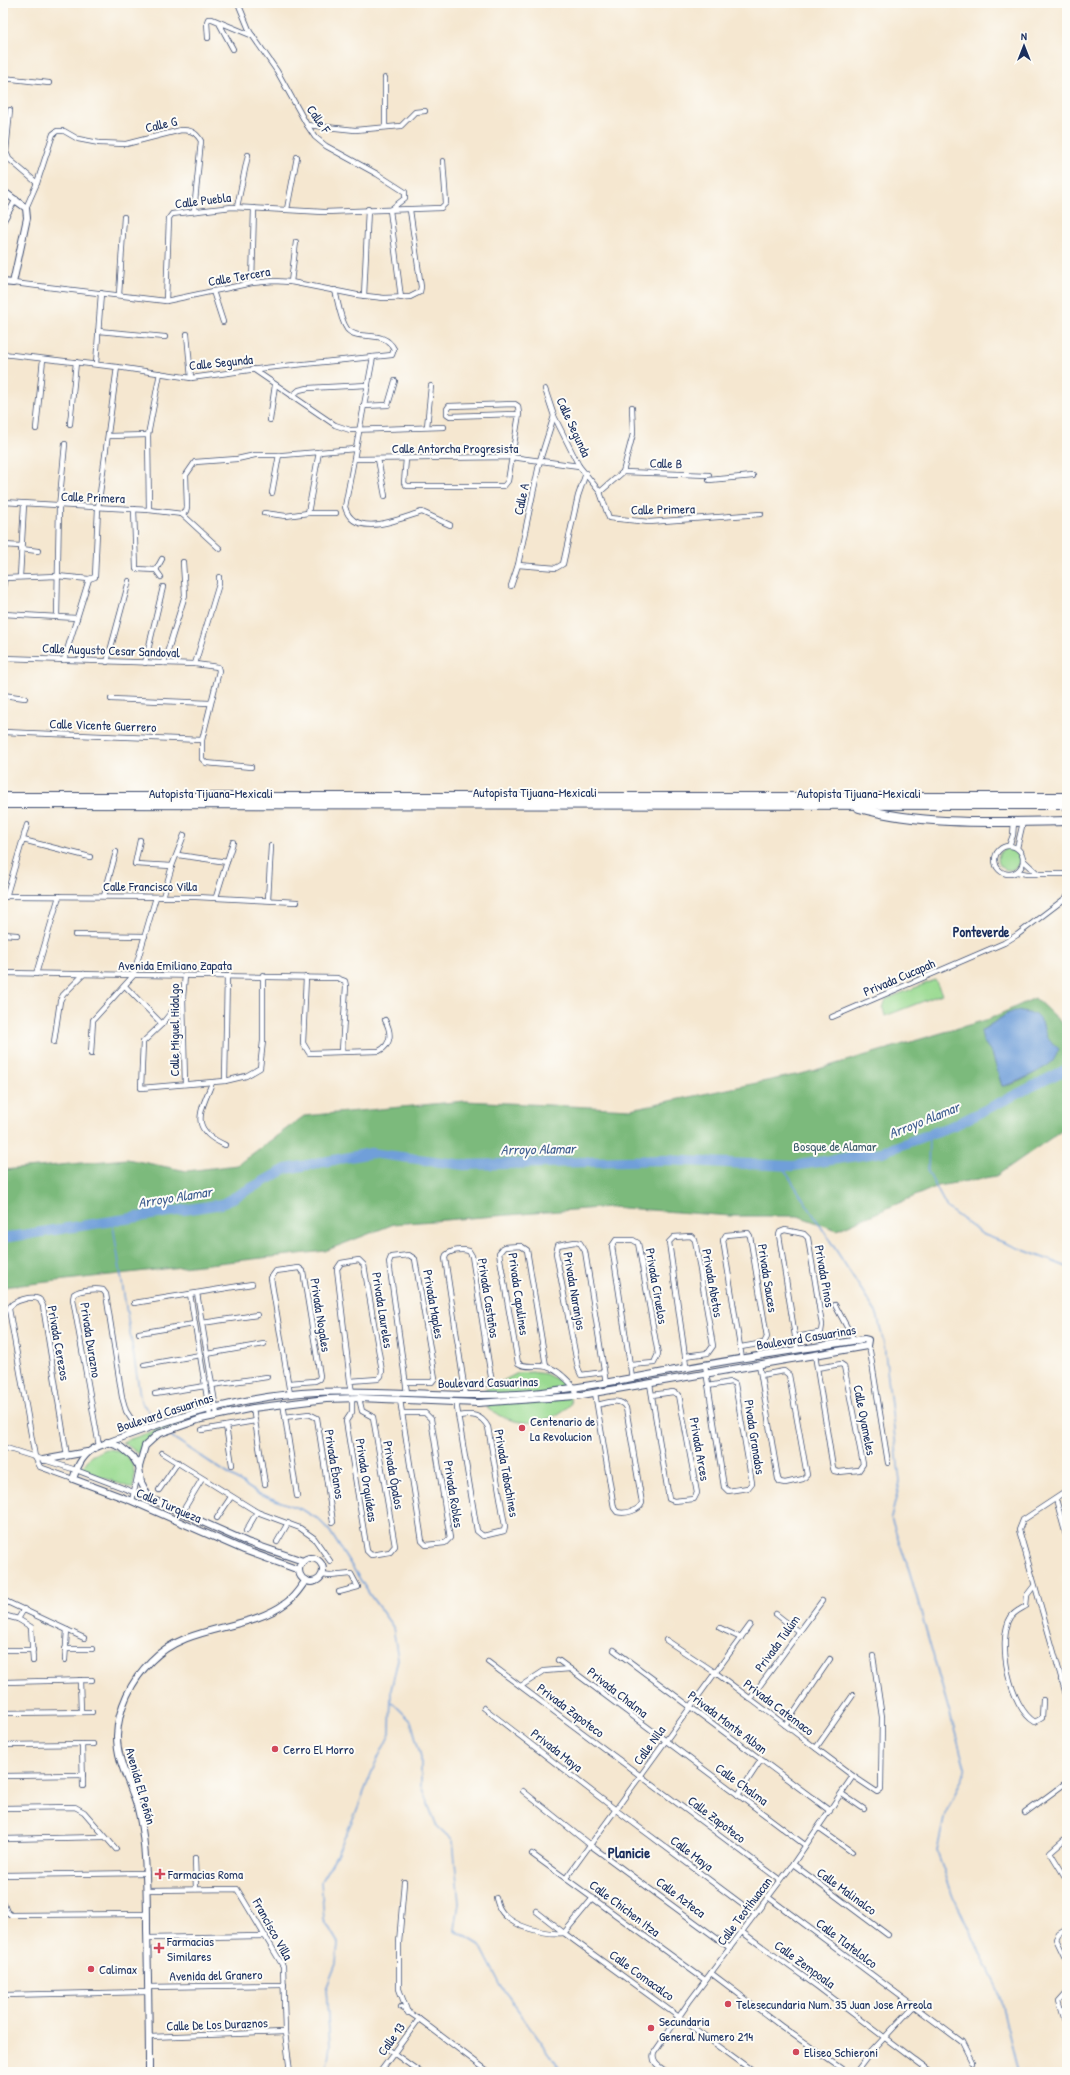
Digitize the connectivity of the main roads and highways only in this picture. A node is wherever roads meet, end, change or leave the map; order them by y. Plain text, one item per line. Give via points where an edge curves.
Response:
1 (3, 797) edge
2 (1067, 797) edge
3 (3, 804) edge
4 (848, 805) junction
5 (1067, 805) edge
6 (1067, 822) edge

1 - 2 highway, Autopista Tijuana-Mexicali
3 - 4 highway, Autopista Tijuana-Mexicali
4 - 5 highway, Autopista Tijuana-Mexicali
4 - 6 highway via 921,819

